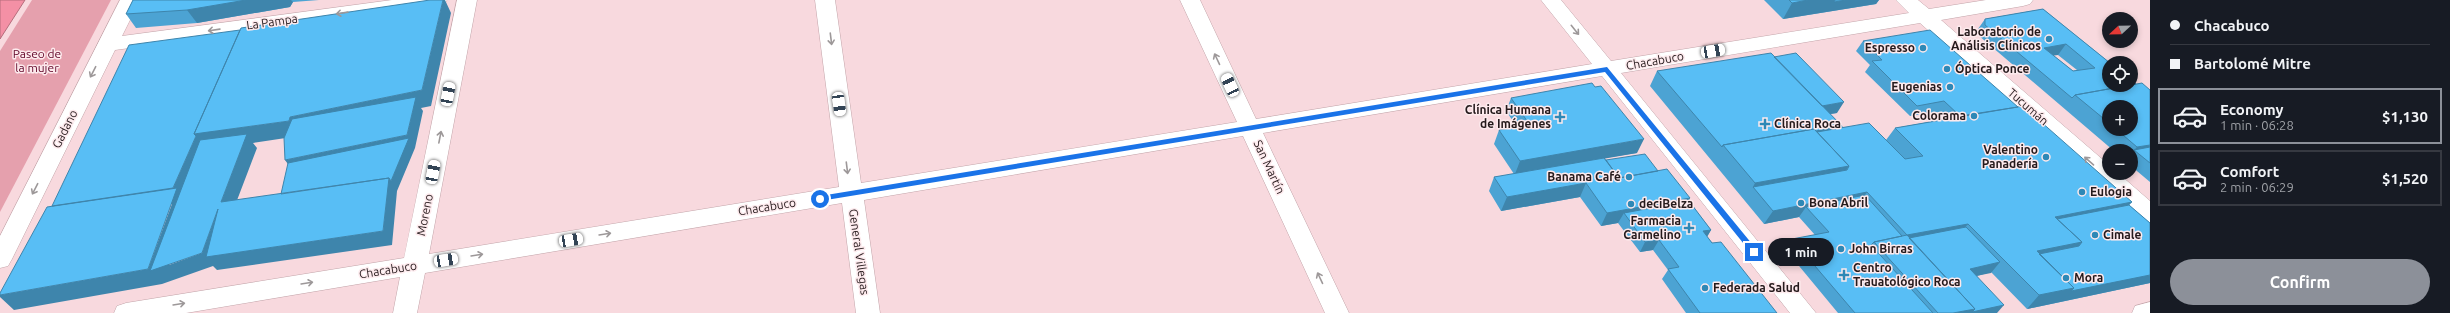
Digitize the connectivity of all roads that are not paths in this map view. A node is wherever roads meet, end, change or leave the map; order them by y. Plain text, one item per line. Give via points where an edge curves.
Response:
1 (130, 0) edge
2 (437, 0) edge
3 (467, 0) edge
4 (825, 0) edge
5 (1190, 0) edge
6 (1551, 0) edge
7 (1906, 0) edge
8 (2023, 0) edge
9 (1925, 17) junction
10 (107, 45) junction
11 (1607, 70) junction
12 (1250, 127) junction
13 (851, 194) junction
14 (2150, 214) edge
15 (0, 259) edge
16 (415, 265) junction
17 (2150, 312) edge
18 (126, 313) edge
19 (405, 313) edge
20 (868, 313) edge
21 (1336, 313) edge
22 (1804, 313) edge
23 (2144, 313) edge

1 - 10 street, Gadano
2 -> 10 street, La Pampa
16 -> 3 street, Moreno
4 -> 13 street, General Villegas
12 -> 5 street, San Martín
6 -> 11 street
7 - 9 street, Tucumán
8 - 9 street, Chacabuco
9 - 11 street, Chacabuco
14 -> 9 street, Tucumán
10 -> 15 street, Gadano
11 - 12 street, Chacabuco
11 - 22 street
12 - 13 street, Chacabuco
21 -> 12 street, San Martín
16 -> 13 street, Chacabuco
13 - 20 street, General Villegas
18 -> 16 street, Chacabuco
16 - 19 street, Moreno
17 - 23 street

